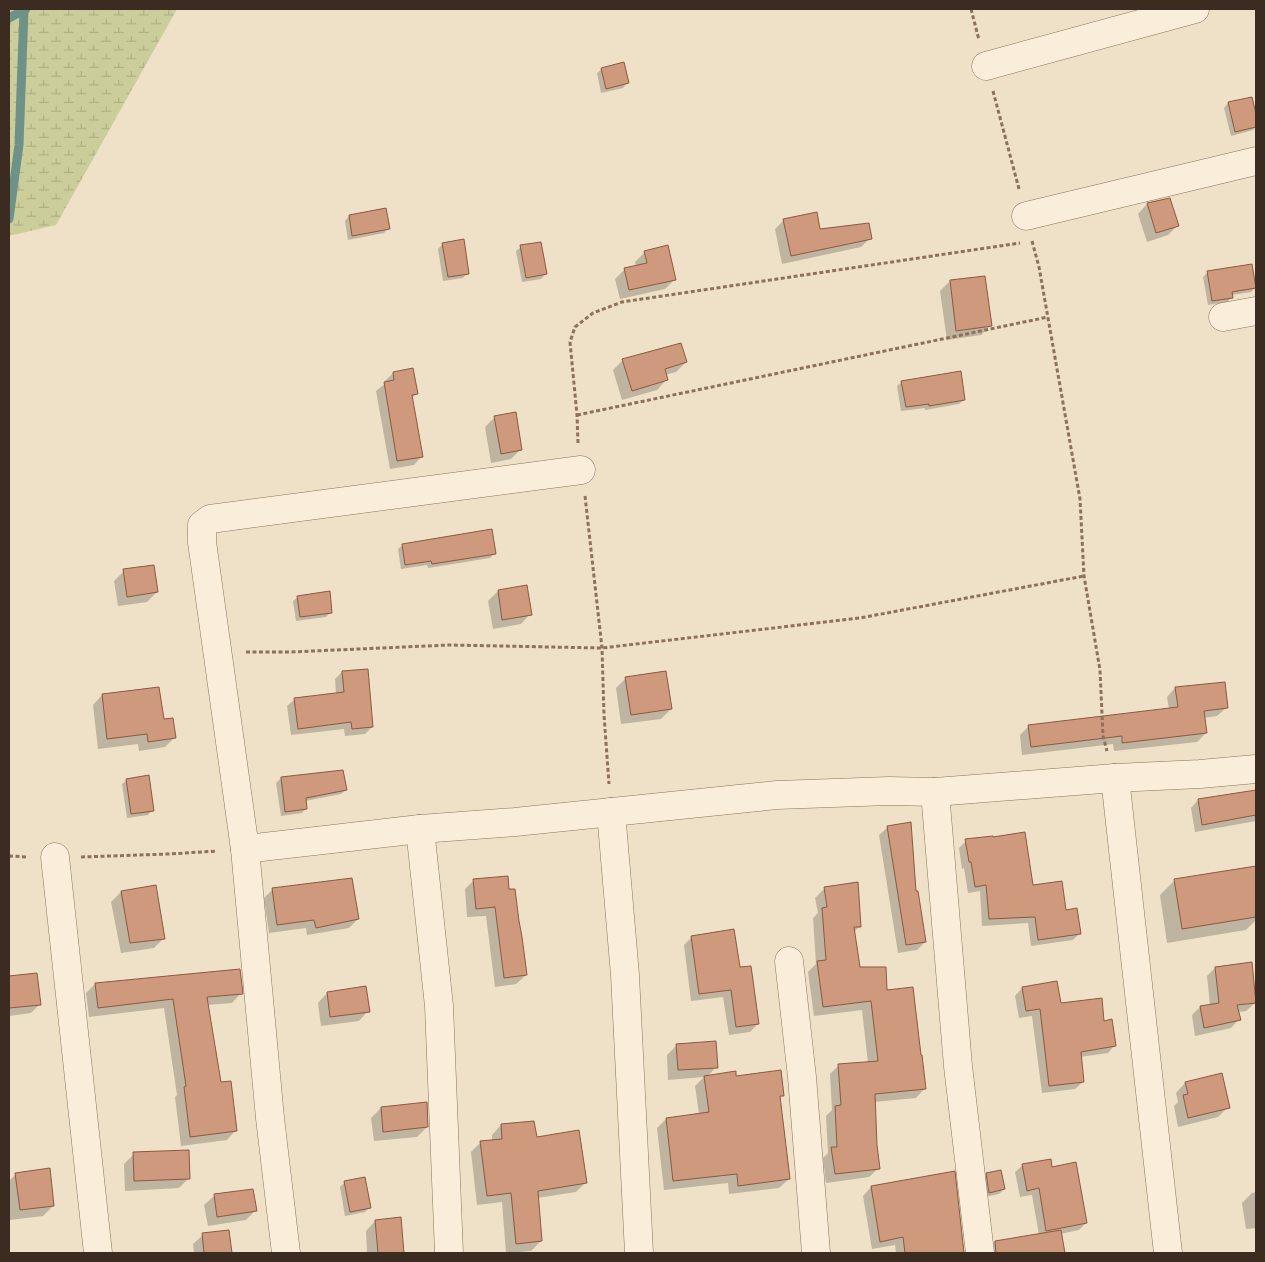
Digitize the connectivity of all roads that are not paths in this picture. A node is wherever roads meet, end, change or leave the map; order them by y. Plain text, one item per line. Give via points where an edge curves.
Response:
1 (1195, 9) edge
2 (986, 66) road end
3 (1256, 161) edge
4 (1029, 229) road end
5 (1256, 311) edge
6 (1223, 317) dead end
7 (582, 470) road end
8 (1256, 769) edge
9 (1115, 778) junction
10 (935, 792) junction
11 (611, 812) junction
12 (420, 829) junction
13 (245, 849) junction
14 (55, 857) road end
15 (789, 962) dead end
16 (98, 1253) edge
17 (286, 1253) edge
18 (449, 1253) edge
19 (639, 1253) edge
20 (816, 1253) edge
21 (980, 1253) edge
22 (1168, 1253) edge

1 - 2 street
3 - 4 street
5 - 6 street
7 - 13 street via 210,519 202,525
8 - 9 street
9 - 10 street
9 - 22 street
10 - 11 street via 889,790 776,796
10 - 21 street via 958,1066
11 - 12 street
11 - 19 street via 625,976
12 - 13 street
12 - 18 street via 439,1006
13 - 17 street
14 - 16 street
15 - 20 street

